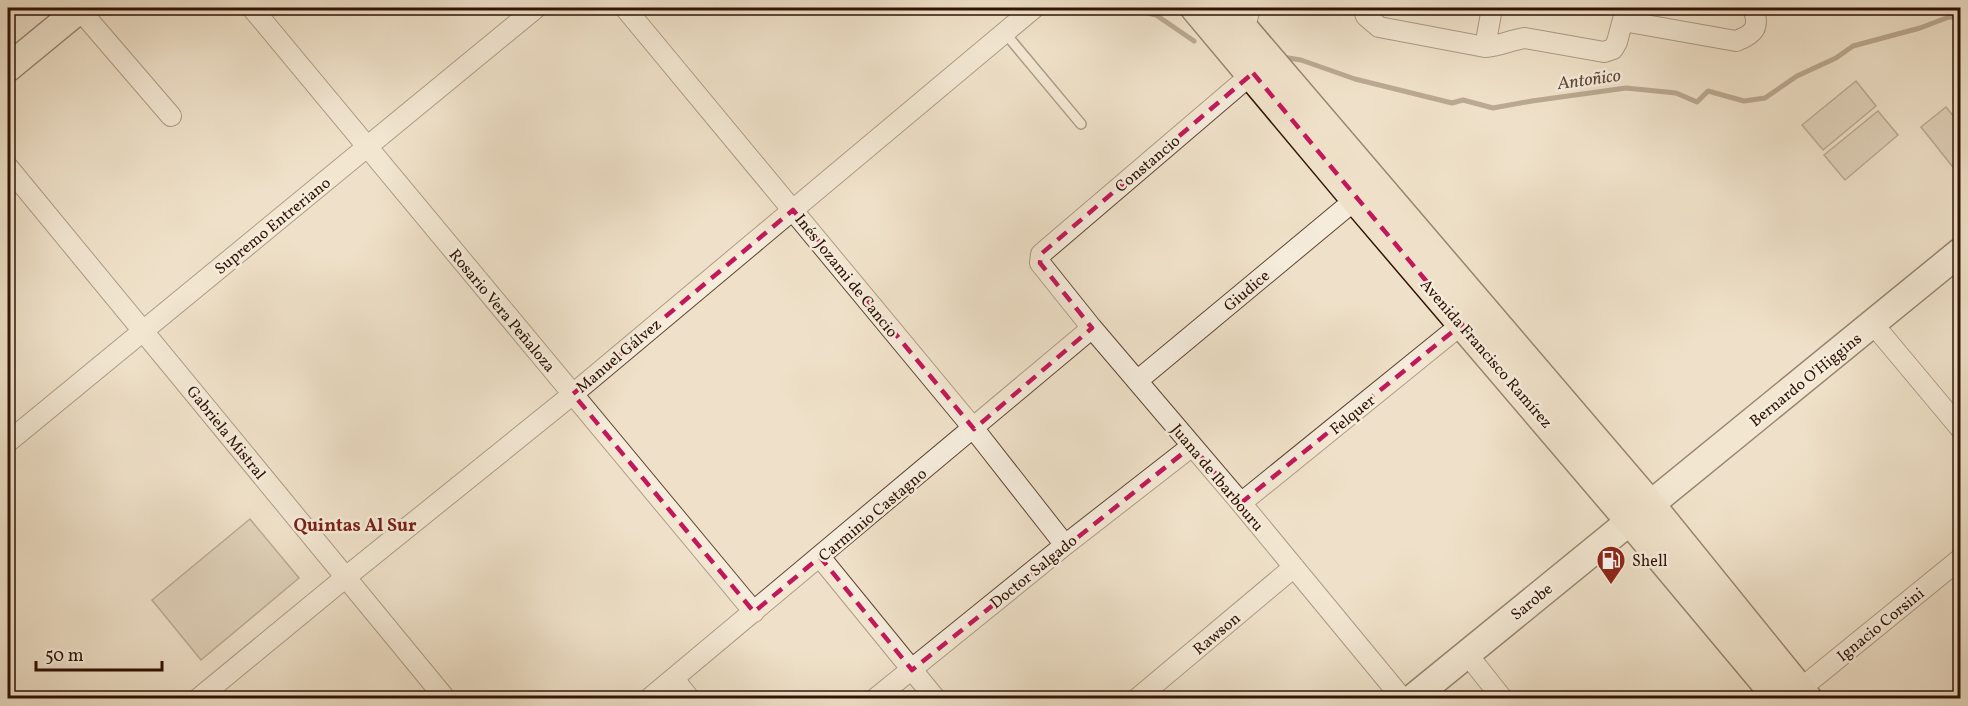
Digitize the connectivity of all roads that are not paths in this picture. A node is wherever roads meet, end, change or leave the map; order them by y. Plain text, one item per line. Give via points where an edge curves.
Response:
1 (80, 8) edge
2 (252, 8) edge
3 (536, 8) edge
4 (625, 8) edge
5 (1034, 8) edge
6 (1196, 8) edge
7 (1225, 8) edge
8 (1363, 8) edge
9 (1492, 8) edge
10 (1753, 8) edge
11 (1624, 14) edge
12 (1247, 19) edge
13 (1005, 33) junction
14 (1485, 47) junction
15 (8, 69) edge
16 (1253, 73) junction
17 (171, 116) dead end
18 (1081, 124) dead end
19 (366, 147) junction
20 (8, 166) edge
21 (1356, 199) junction
22 (793, 210) junction
23 (1960, 252) edge
24 (1041, 254) joint
25 (1462, 324) junction
26 (1873, 324) junction
27 (1092, 328) junction
28 (143, 331) junction
29 (1137, 381) junction
30 (573, 394) junction
31 (1960, 428) edge
32 (974, 429) junction
33 (8, 442) edge
34 (1191, 446) junction
35 (1241, 503) junction
36 (1640, 512) junction
37 (1065, 545) junction
38 (820, 557) junction
39 (1960, 559) edge
40 (1294, 567) junction
41 (346, 577) junction
42 (754, 612) junction
43 (1467, 654) junction
44 (912, 670) junction
45 (674, 680) junction
46 (1795, 696) edge
47 (199, 699) edge
48 (445, 699) edge
49 (650, 699) edge
50 (688, 699) edge
51 (876, 699) edge
52 (935, 699) edge
53 (1138, 699) edge
54 (1402, 699) edge
55 (1413, 699) edge
56 (1502, 699) edge

1 - 15 street
1 - 17 street
2 - 19 street, Rosario Vera Peñaloza
3 - 19 street, Supremo Entreriano
4 - 22 street, Inés Jozami de Cancio
5 - 13 street, Manuel Gálvez
6 - 16 main road, Avenida Francisco Ramírez
7 - 12 main road, Avenida Francisco Ramírez
8 - 14 street via 1379,27
9 - 14 street
10 - 11 street via 1757,21 1754,30 1736,41
11 - 14 street via 1613,49 1604,52 1525,38
12 - 36 main road, Avenida Francisco Ramírez
13 - 18 lane
13 - 22 street, Manuel Gálvez
16 - 21 main road, Avenida Francisco Ramírez
16 - 24 street, Constancio
19 - 28 street, Supremo Entreriano
19 - 30 street, Rosario Vera Peñaloza
20 - 28 street, Gabriela Mistral
21 - 25 main road, Avenida Francisco Ramírez
21 - 29 street, Giudice
22 - 30 street, Manuel Gálvez
22 - 32 street, Inés Jozami de Cancio
23 - 26 street, Bernardo O'Higgins
24 - 27 street, Juana de Ibarbouru via 1040,263
25 - 35 street, Felquer
25 - 36 main road, Avenida Francisco Ramírez
26 - 31 street
26 - 36 street, Bernardo O'Higgins
27 - 29 street, Juana de Ibarbouru
27 - 32 street, Carminio Castagno
28 - 33 street, Supremo Entreriano
28 - 41 street, Gabriela Mistral
29 - 34 street, Juana de Ibarbouru
30 - 41 street, Manuel Gálvez
30 - 42 street, Rosario Vera Peñaloza
32 - 37 street, Inés Jozami de Cancio
32 - 38 street, Carminio Castagno
34 - 35 street, Juana de Ibarbouru
34 - 37 street, Doctor Salgado
35 - 40 street, Juana de Ibarbouru
36 - 43 street, Sarobe
36 - 46 main road, Avenida Francisco Ramírez
37 - 44 street, Doctor Salgado
38 - 42 street, Carminio Castagno
38 - 44 street
39 - 46 street, Ignacio Corsini
40 - 53 street, Rawson
40 - 54 street, Juana de Ibarbouru
41 - 47 street, Manuel Gálvez
41 - 48 street, Gabriela Mistral
42 - 45 street, Carminio Castagno
43 - 55 street, Sarobe
43 - 56 street
44 - 51 street, Doctor Salgado
44 - 52 street
45 - 49 street, Carminio Castagno
45 - 50 street

